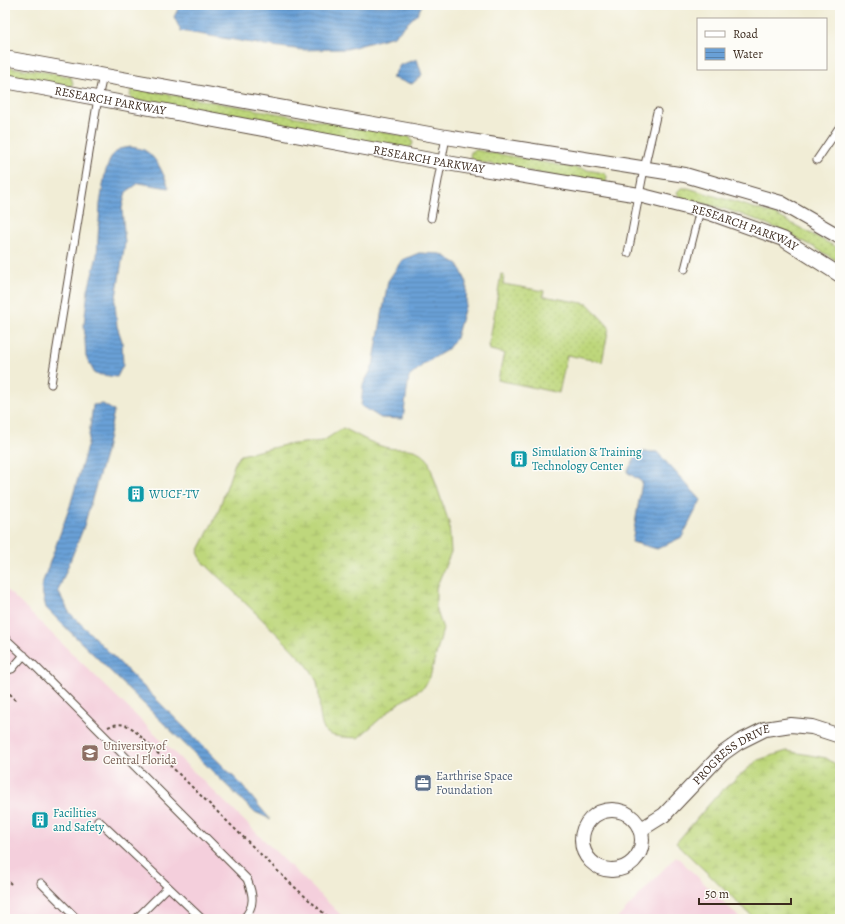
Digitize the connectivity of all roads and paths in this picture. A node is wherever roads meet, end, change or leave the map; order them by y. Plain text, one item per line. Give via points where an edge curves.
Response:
1 (5, 58) edge
2 (103, 76) junction
3 (5, 81) edge
4 (98, 98) junction
5 (657, 112) dead end
6 (840, 129) edge
7 (446, 137) junction
8 (816, 160) dead end
9 (441, 162) junction
10 (644, 169) junction
11 (639, 195) junction
12 (700, 210) junction
13 (431, 218) dead end
14 (840, 236) edge
15 (628, 253) dead end
16 (684, 269) dead end
17 (840, 274) edge
18 (51, 384) dead end
19 (5, 638) edge
20 (24, 655) junction
21 (5, 671) edge
22 (5, 698) edge
23 (17, 701) dead end
24 (100, 731) junction
25 (840, 736) edge
26 (98, 820) dead end
27 (640, 830) junction
28 (5, 878) edge
29 (42, 883) dead end
30 (11, 884) dead end
31 (168, 888) junction
32 (77, 919) edge
33 (136, 919) edge
34 (202, 919) edge
35 (243, 919) edge
36 (330, 919) edge

1 - 2 street, RESEARCH PARKWAY
2 - 4 lane
2 - 7 street, RESEARCH PARKWAY
3 - 4 street, RESEARCH PARKWAY
4 - 9 street, RESEARCH PARKWAY
4 - 18 lane
5 - 10 lane
6 - 8 lane
7 - 9 lane
7 - 10 street, RESEARCH PARKWAY
9 - 11 street, RESEARCH PARKWAY
9 - 13 lane
10 - 11 lane
10 - 14 street, RESEARCH PARKWAY via 685,175 781,203
11 - 12 street, RESEARCH PARKWAY
11 - 15 lane
12 - 16 lane
12 - 17 street, RESEARCH PARKWAY via 783,239
19 - 20 lane
20 - 21 lane via 12,669
20 - 24 lane
22 - 23 path via 10,694
24 - 35 lane via 247,879 252,892 251,906
24 - 36 path via 119,724 133,729
25 - 27 street, PROGRESS DRIVE via 812,727 792,725 765,729 722,754 664,815
26 - 31 lane
27 - 27 street via 636,822 620,811 601,812 586,825 582,842 584,850 595,864 604,868 614,870 624,867 633,862 639,853 642,843
28 - 30 path
29 - 32 lane
31 - 33 lane
31 - 34 lane

